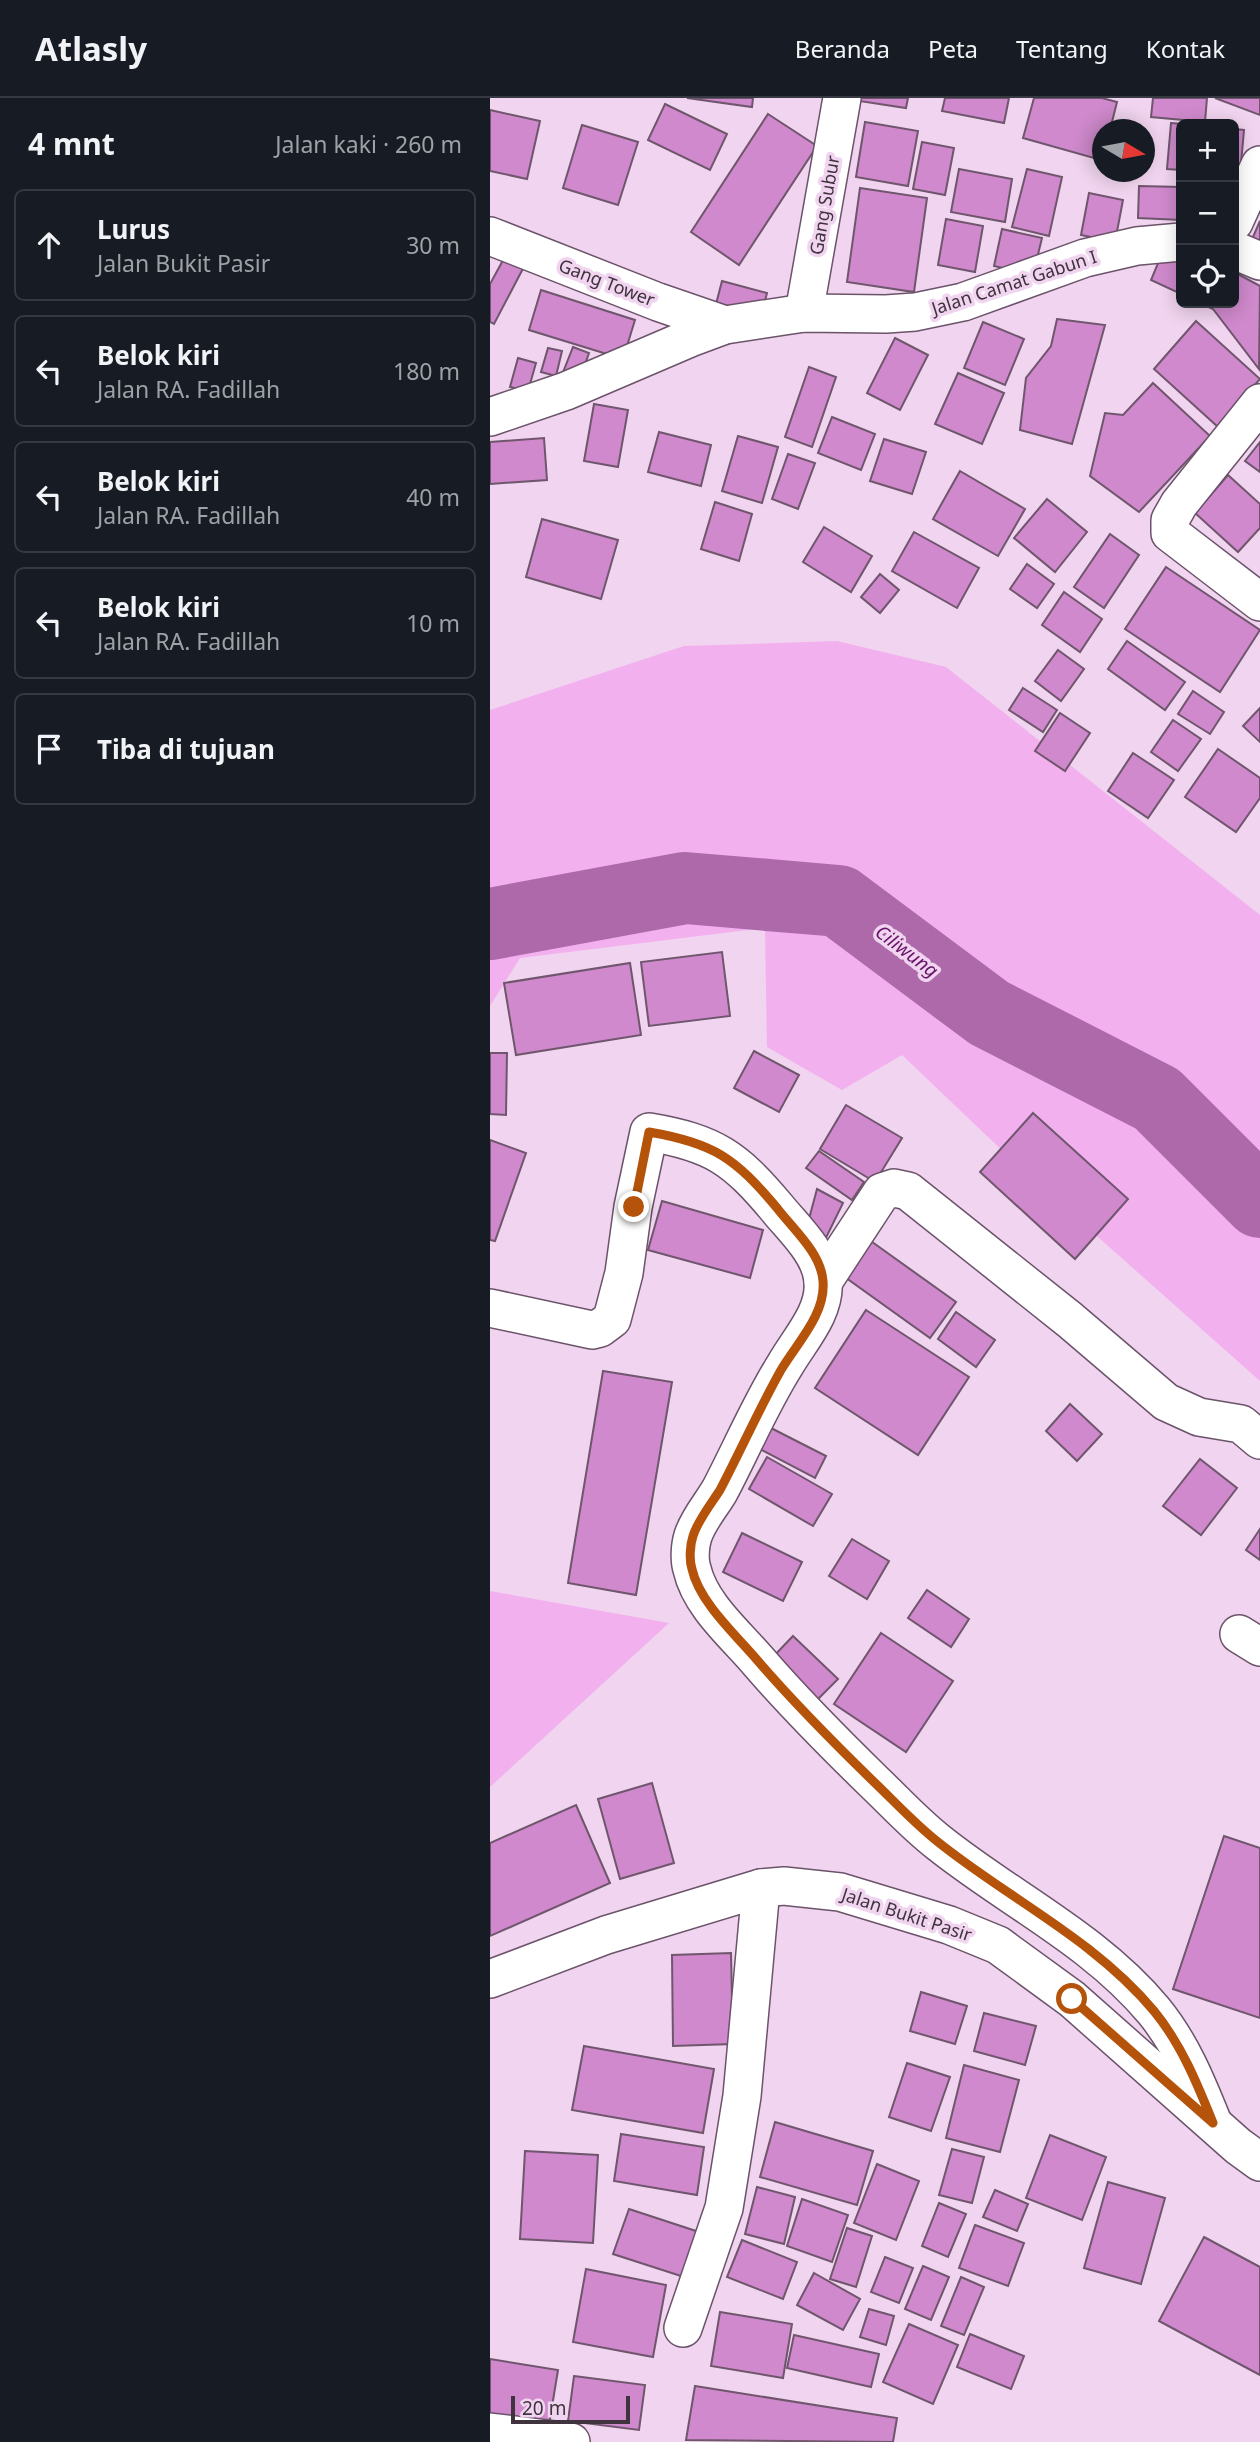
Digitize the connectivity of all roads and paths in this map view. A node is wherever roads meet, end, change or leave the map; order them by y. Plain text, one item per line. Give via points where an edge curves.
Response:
1 (842, 98) edge
2 (1260, 165) edge
3 (1239, 211) edge
4 (490, 236) edge
5 (1176, 242) edge
6 (1239, 252) edge
7 (1260, 261) edge
8 (804, 313) junction
9 (725, 325) junction
10 (1260, 403) edge
11 (490, 417) edge
12 (1260, 603) edge
13 (823, 1282) junction
14 (490, 1308) edge
15 (1260, 1440) edge
16 (761, 1888) junction
17 (490, 1979) edge
18 (1213, 2123) junction
19 (1260, 2162) edge
20 (683, 2328) dead end
21 (490, 2432) edge
22 (571, 2442) edge

1 - 8 street, Gang Subur
2 - 3 street
4 - 9 street, Gang Tower
5 - 8 street, Jalan Camat Gabun I via 1085,258 929,310
6 - 7 street
8 - 9 street, Jalan Camat Gabun I
9 - 11 street, Jalan Camat Gabun I
10 - 12 street via 1174,510 1170,533
13 - 14 street via 808,1246 744,1172 699,1143 649,1132 612,1319 592,1330
13 - 15 street via 882,1192 901,1188 1166,1402 1199,1417 1241,1424
13 - 18 street via 815,1317 693,1535 692,1569 699,1587 822,1733 918,1824 982,1875 1079,1940 1138,1994 1186,2059
16 - 17 street, Jalan Bukit Pasir via 606,1935
16 - 18 street, Jalan Bukit Pasir via 840,1892 998,1945 1072,1999
16 - 20 street via 742,2096 724,2208
18 - 19 street, Jalan Bukit Pasir
21 - 22 street

